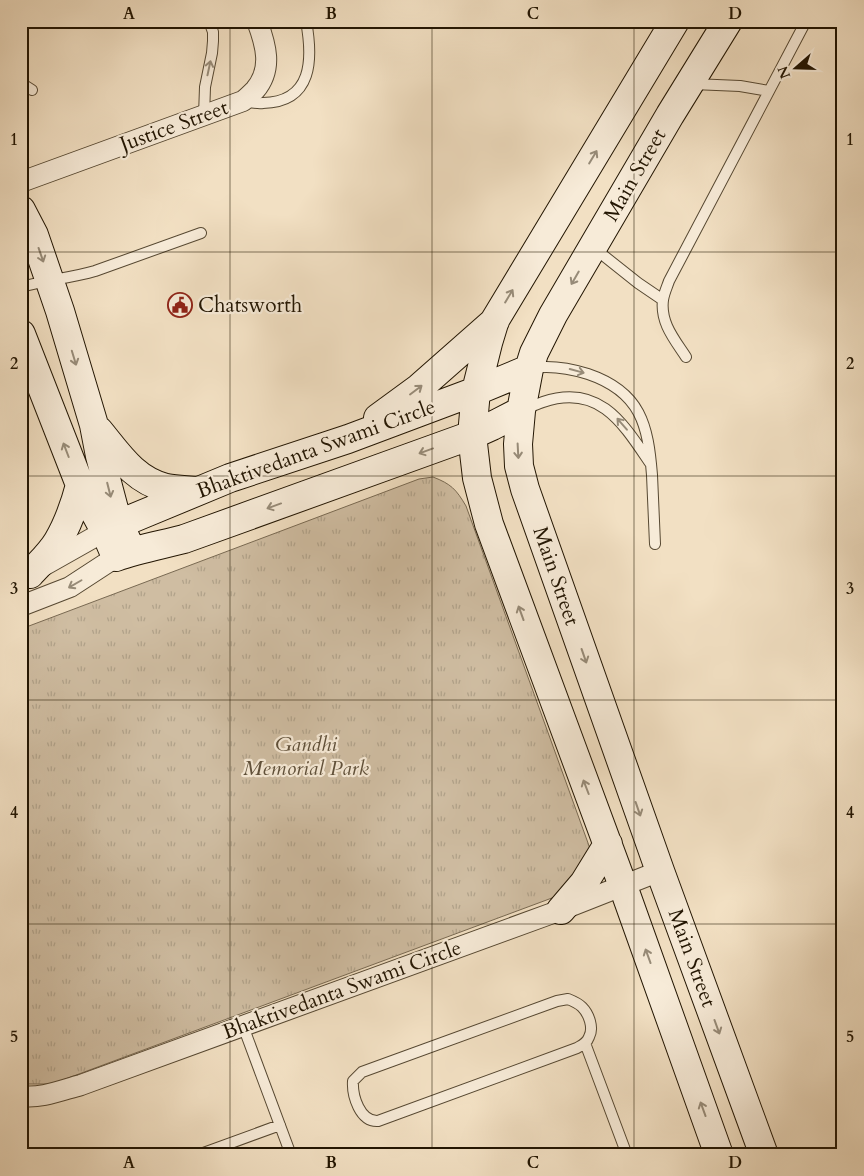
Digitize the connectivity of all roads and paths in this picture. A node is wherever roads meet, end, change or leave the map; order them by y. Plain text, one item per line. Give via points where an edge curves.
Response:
1 (209, 21) edge
2 (257, 21) edge
3 (306, 21) edge
4 (675, 21) edge
5 (728, 21) edge
6 (806, 21) edge
7 (21, 82) edge
8 (689, 84) junction
9 (32, 90) dead end
10 (769, 91) junction
11 (243, 101) junction
12 (204, 116) junction
13 (21, 182) edge
14 (21, 210) edge
15 (201, 233) dead end
16 (593, 247) junction
17 (50, 280) junction
18 (21, 287) edge
19 (663, 300) junction
20 (495, 320) junction
21 (21, 334) edge
22 (686, 357) dead end
23 (528, 368) junction
24 (476, 391) junction
25 (521, 411) junction
26 (94, 426) junction
27 (472, 435) junction
28 (348, 439) junction
29 (651, 464) junction
30 (80, 486) junction
31 (198, 491) junction
32 (112, 528) junction
33 (655, 544) dead end
34 (124, 554) junction
35 (26, 576) edge
36 (21, 606) edge
37 (608, 844) junction
38 (660, 871) junction
39 (623, 886) junction
40 (561, 910) junction
41 (243, 1026) junction
42 (585, 1043) junction
43 (21, 1096) edge
44 (280, 1125) junction
45 (198, 1155) edge
46 (291, 1155) edge
47 (627, 1155) edge
48 (719, 1155) edge
49 (764, 1155) edge

12 -> 1 lane via 205,87 214,41
2 - 11 street, Justice Street via 266,48 266,65 255,90
3 - 11 lane via 310,61 302,86 294,94 274,103
20 -> 4 street, Main Street
5 - 8 street, Main Street
6 - 10 lane
7 - 9 lane
8 - 10 lane
8 - 16 street, Main Street
10 - 19 lane via 669,281
11 - 12 street, Justice Street
12 - 13 street, Justice Street
14 -> 17 street
15 - 17 lane via 79,276
16 - 19 lane
16 -> 23 street, Main Street via 553,316
17 - 18 lane
17 -> 26 street
19 - 22 lane via 668,329
20 - 24 street, Main Street
28 -> 20 street via 419,388
30 -> 21 street
23 - 24 street, Bhaktivedanta Swami Circle
23 - 25 street, Main Street
23 -> 29 lane via 552,366 578,371 609,383 624,393 644,422
24 - 27 street, Main Street
24 - 28 street, Bhaktivedanta Swami Circle
25 - 27 street, Bhaktivedanta Swami Circle
29 -> 25 lane via 619,420 591,400 566,397 544,401
25 -> 38 street, Main Street via 519,466 525,489
26 - 31 street via 133,472 166,488
26 -> 32 street via 105,473
27 -> 34 street, Bhaktivedanta Swami Circle via 184,539
37 -> 27 street, Main Street via 489,524 477,478
28 - 31 street, Bhaktivedanta Swami Circle
29 - 33 lane
30 - 32 street
30 - 35 street via 58,541
31 - 32 street, Bhaktivedanta Swami Circle
32 - 34 street
32 - 35 street, Bhaktivedanta Swami Circle
34 -> 36 street, Bhaktivedanta Swami Circle via 70,587
37 - 39 street, Main Street
37 - 40 street via 584,883
38 - 39 street, Bhaktivedanta Swami Circle
38 -> 49 street, Main Street
39 - 40 street, Bhaktivedanta Swami Circle
48 -> 39 street, Main Street
40 - 41 street, Bhaktivedanta Swami Circle
41 - 43 street, Bhaktivedanta Swami Circle via 81,1085 52,1094
41 - 44 lane
42 - 42 lane via 378,1121 366,1118 354,1096 353,1081 362,1072 557,1001 568,999 583,1007 591,1029
42 - 47 lane
44 - 45 lane
44 - 46 lane

